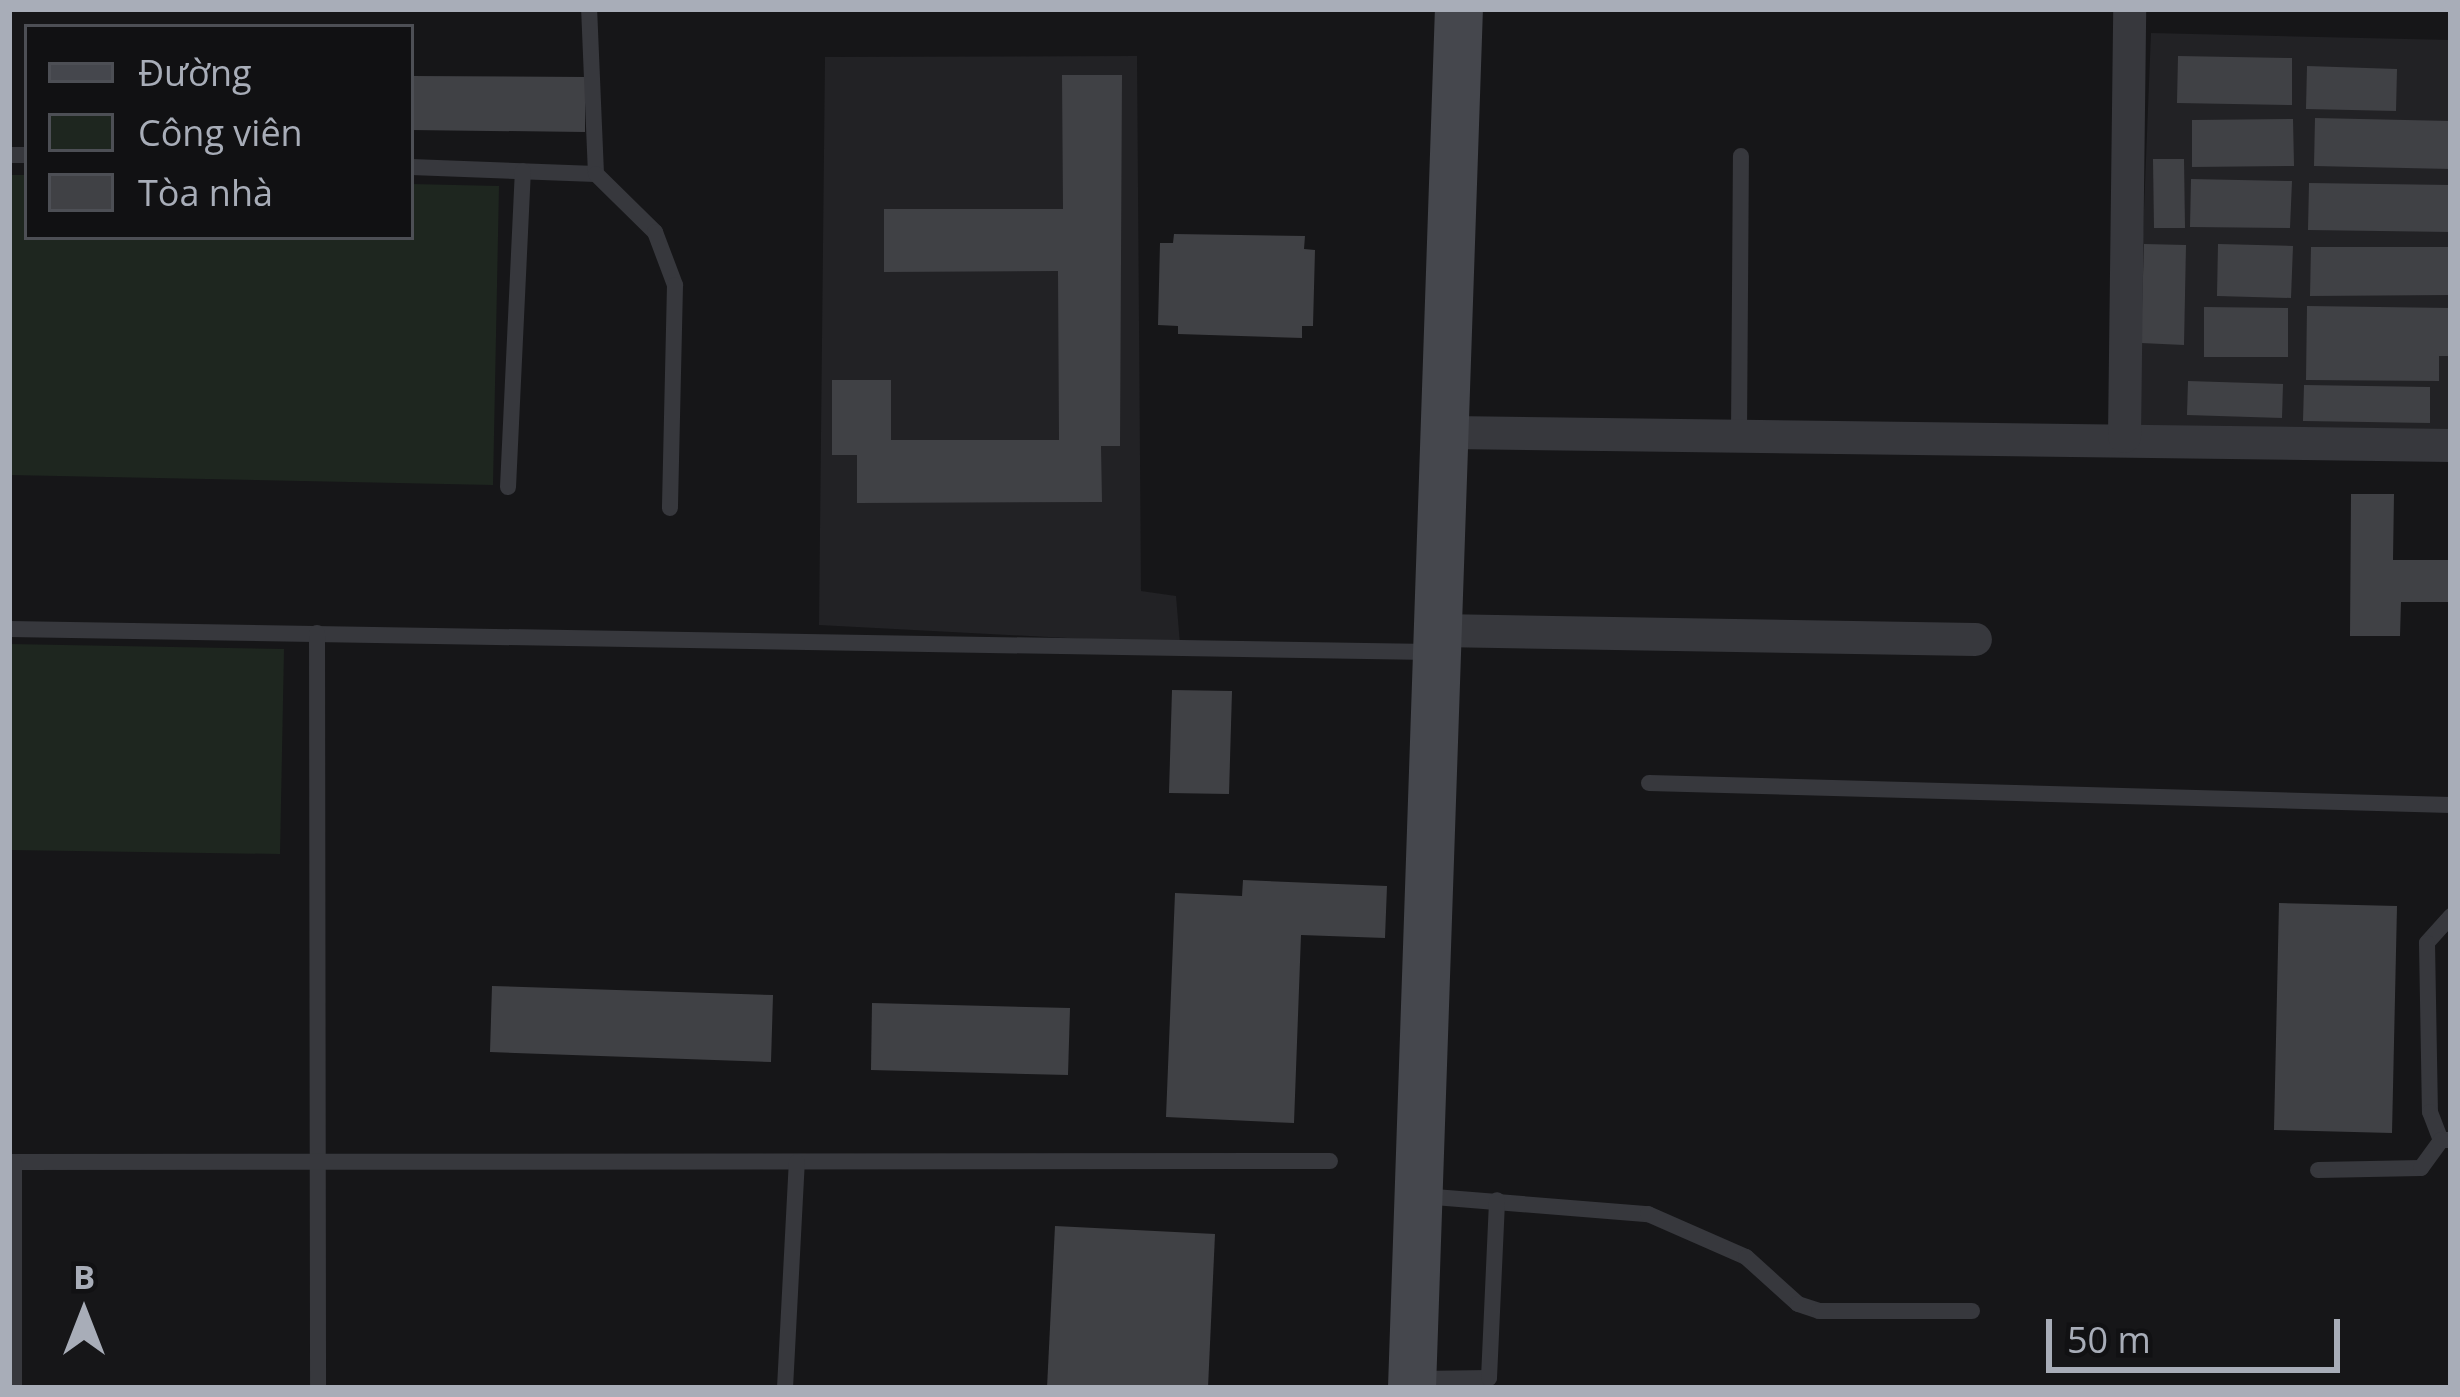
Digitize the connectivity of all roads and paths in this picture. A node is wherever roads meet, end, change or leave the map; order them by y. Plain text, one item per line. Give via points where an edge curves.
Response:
1 (589, 9) edge
2 (1459, 9) edge
3 (2129, 9) edge
4 (1742, 156) dead end
5 (414, 167) edge
6 (523, 171) junction
7 (596, 174) junction
8 (1450, 432) junction
9 (1739, 434) junction
10 (2124, 436) junction
11 (2451, 445) edge
12 (508, 487) dead end
13 (670, 508) dead end
14 (9, 629) edge
15 (317, 633) junction
16 (1975, 639) dead end
17 (1438, 641) junction
18 (1649, 783) dead end
19 (2451, 805) edge
20 (2451, 916) edge
21 (2446, 1140) edge
22 (1330, 1161) dead end
23 (11, 1162) edge
24 (317, 1162) junction
25 (797, 1162) junction
26 (2318, 1170) dead end
27 (1421, 1196) junction
28 (1497, 1200) junction
29 (1972, 1311) dead end
30 (1488, 1383) edge
31 (1412, 1384) edge
32 (14, 1388) edge
33 (318, 1388) edge
34 (785, 1388) edge

1 - 7 lane
2 - 8 street
3 - 10 street
4 - 9 lane
5 - 6 lane
6 - 7 lane
6 - 12 lane
7 - 13 lane via 655,232 675,285
8 - 9 street
8 - 17 street
9 - 10 street
10 - 11 street
14 - 15 lane
15 - 17 lane
15 - 24 lane
16 - 17 street
17 - 27 street
18 - 19 lane
20 - 21 lane via 2427,943 2430,1112
21 - 26 lane via 2421,1168
22 - 25 lane
23 - 24 lane
23 - 32 lane
24 - 25 lane
24 - 33 lane
25 - 34 lane
27 - 28 lane
27 - 31 street
28 - 29 lane via 1648,1214 1746,1257 1798,1304 1819,1311
28 - 30 lane
30 - 31 lane

